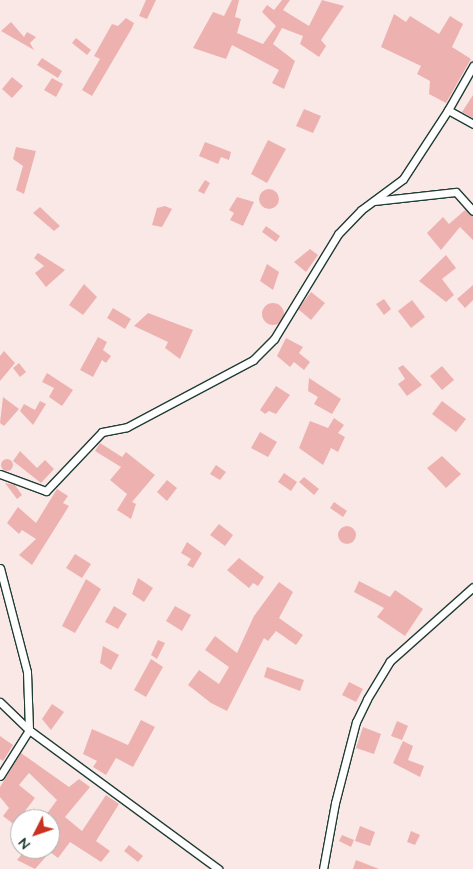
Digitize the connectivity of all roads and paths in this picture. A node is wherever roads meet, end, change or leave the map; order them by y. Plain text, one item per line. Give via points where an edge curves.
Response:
1 (473, 66) edge
2 (448, 110) junction
3 (473, 124) edge
4 (372, 202) junction
5 (473, 211) edge
6 (0, 474) edge
7 (0, 568) edge
8 (473, 587) edge
9 (0, 702) edge
10 (29, 730) junction
11 (0, 776) edge
12 (218, 869) edge
13 (324, 869) edge

1 - 2 street
2 - 3 street
2 - 4 street via 403,179
4 - 5 street via 456,192
4 - 6 street via 338,234 274,339 253,360 127,427 102,432 46,491
7 - 10 street via 27,672
8 - 13 street via 455,608 390,661 367,698 356,722 335,803
9 - 10 street
10 - 11 street
10 - 12 street

